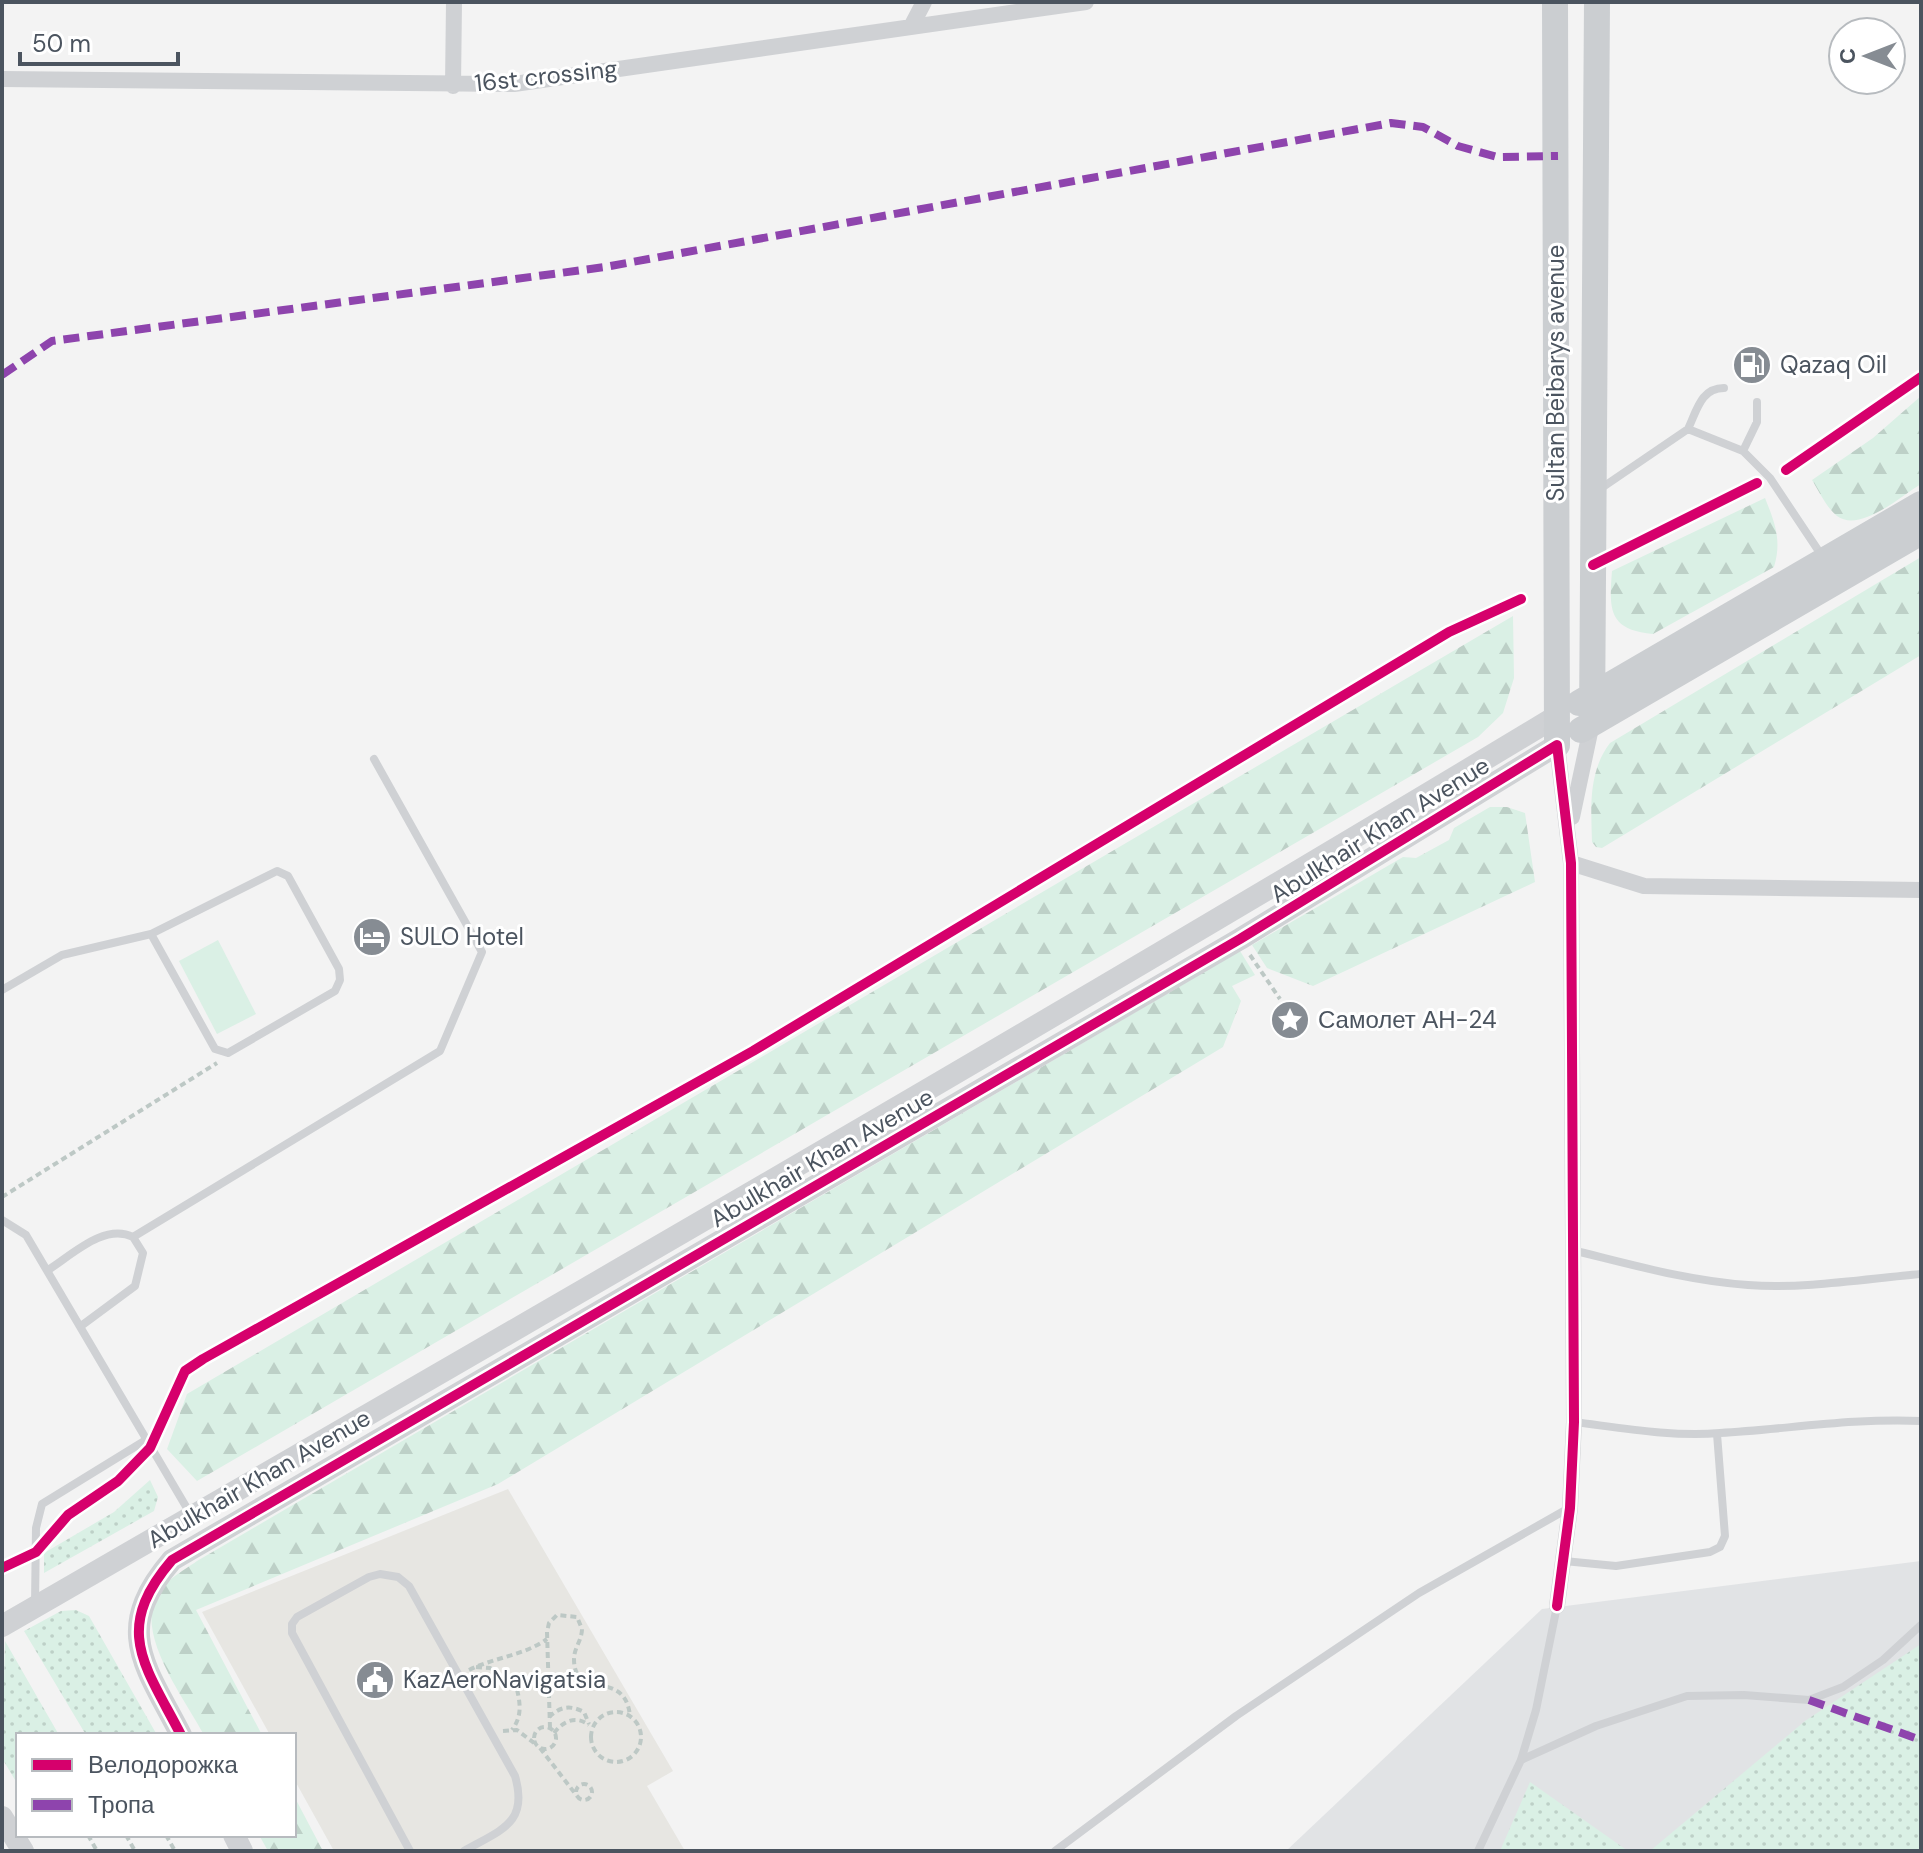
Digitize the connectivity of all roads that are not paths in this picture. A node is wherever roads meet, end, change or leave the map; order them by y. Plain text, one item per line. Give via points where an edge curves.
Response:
1 (454, 2) edge
2 (924, 2) edge
3 (1086, 2) edge
4 (1555, 2) edge
5 (1597, 2) edge
6 (912, 25) junction
7 (2, 79) edge
8 (453, 86) junction
9 (1724, 388) dead end
10 (1757, 402) dead end
11 (1688, 429) junction
12 (1743, 451) junction
13 (1592, 494) junction
14 (1921, 504) edge
15 (1921, 532) edge
16 (1825, 560) junction
17 (1590, 696) junction
18 (1557, 716) junction
19 (1592, 723) junction
20 (1557, 745) junction
21 (374, 759) dead end
22 (1569, 831) junction
23 (1571, 863) junction
24 (1921, 890) edge
25 (151, 934) junction
26 (2, 990) edge
27 (2, 1220) edge
28 (133, 1237) junction
29 (1571, 1250) junction
30 (48, 1270) junction
31 (1921, 1274) edge
32 (81, 1326) junction
33 (1921, 1421) edge
34 (1574, 1422) junction
35 (1717, 1434) junction
36 (146, 1440) junction
37 (1570, 1508) junction
38 (193, 1519) junction
39 (1564, 1561) junction
40 (1557, 1606) joint
41 (35, 1607) junction
42 (1921, 1625) edge
43 (2, 1626) edge
44 (180, 1733) edge
45 (1521, 1760) junction
46 (2, 1817) edge
47 (23, 1851) edge
48 (410, 1851) edge
49 (464, 1851) edge
50 (1055, 1851) edge
51 (1478, 1851) edge

1 - 8 street
2 - 6 street
3 - 6 street, 16st crossing
4 - 18 main road, Sultan Beibarys avenue
5 - 13 main road, Sultan Beibarys avenue
6 - 8 street, 16st crossing via 514,84
7 - 8 street, 16st crossing
9 - 11 lane via 1704,395
10 - 12 lane via 1757,422
11 - 12 lane
11 - 13 lane
12 - 16 lane via 1770,478
13 - 17 main road, Sultan Beibarys avenue
14 - 16 main road, Abulkhair Khan Avenue
15 - 19 main road, Abulkhair Khan Avenue
16 - 17 main road, Abulkhair Khan Avenue
17 - 18 main road, Abulkhair Khan Avenue
17 - 19 main road, Sultan Beibarys avenue
18 - 20 main road, Sultan Beibarys avenue
18 - 38 street, Abulkhair Khan Avenue via 1232,912
19 - 20 main road, Abulkhair Khan Avenue
19 - 22 street
20 - 22 street
20 - 44 street, Abulkhair Khan Avenue via 1240,939 172,1560 150,1586 137,1629 142,1660
21 - 28 lane via 482,952 440,1051
22 - 23 street
23 - 24 street via 1644,886
23 - 29 street
25 - 25 lane via 277,871 288,876 339,969 340,980 335,991 228,1053 215,1049
25 - 26 lane via 62,955
27 - 30 lane via 26,1235
28 - 30 lane via 122,1231 108,1233
28 - 32 lane via 143,1253 135,1286
29 - 31 lane via 1663,1273 1750,1285
29 - 34 street
30 - 32 lane
32 - 36 lane
33 - 35 lane via 1870,1419
34 - 35 lane
34 - 37 street
35 - 39 lane via 1725,1536 1720,1547 1616,1566
36 - 38 lane
36 - 41 lane via 42,1504 36,1528
37 - 39 street
37 - 50 lane via 1419,1593 1236,1716
38 - 41 street, Abulkhair Khan Avenue
39 - 40 street
40 - 45 lane
41 - 43 street, Abulkhair Khan Avenue
42 - 45 lane via 1853,1681 1809,1700 1687,1696 1596,1726
45 - 51 lane
46 - 47 street
48 - 49 lane via 292,1633 297,1617 380,1574 398,1577 409,1586 515,1776 521,1803 516,1816

